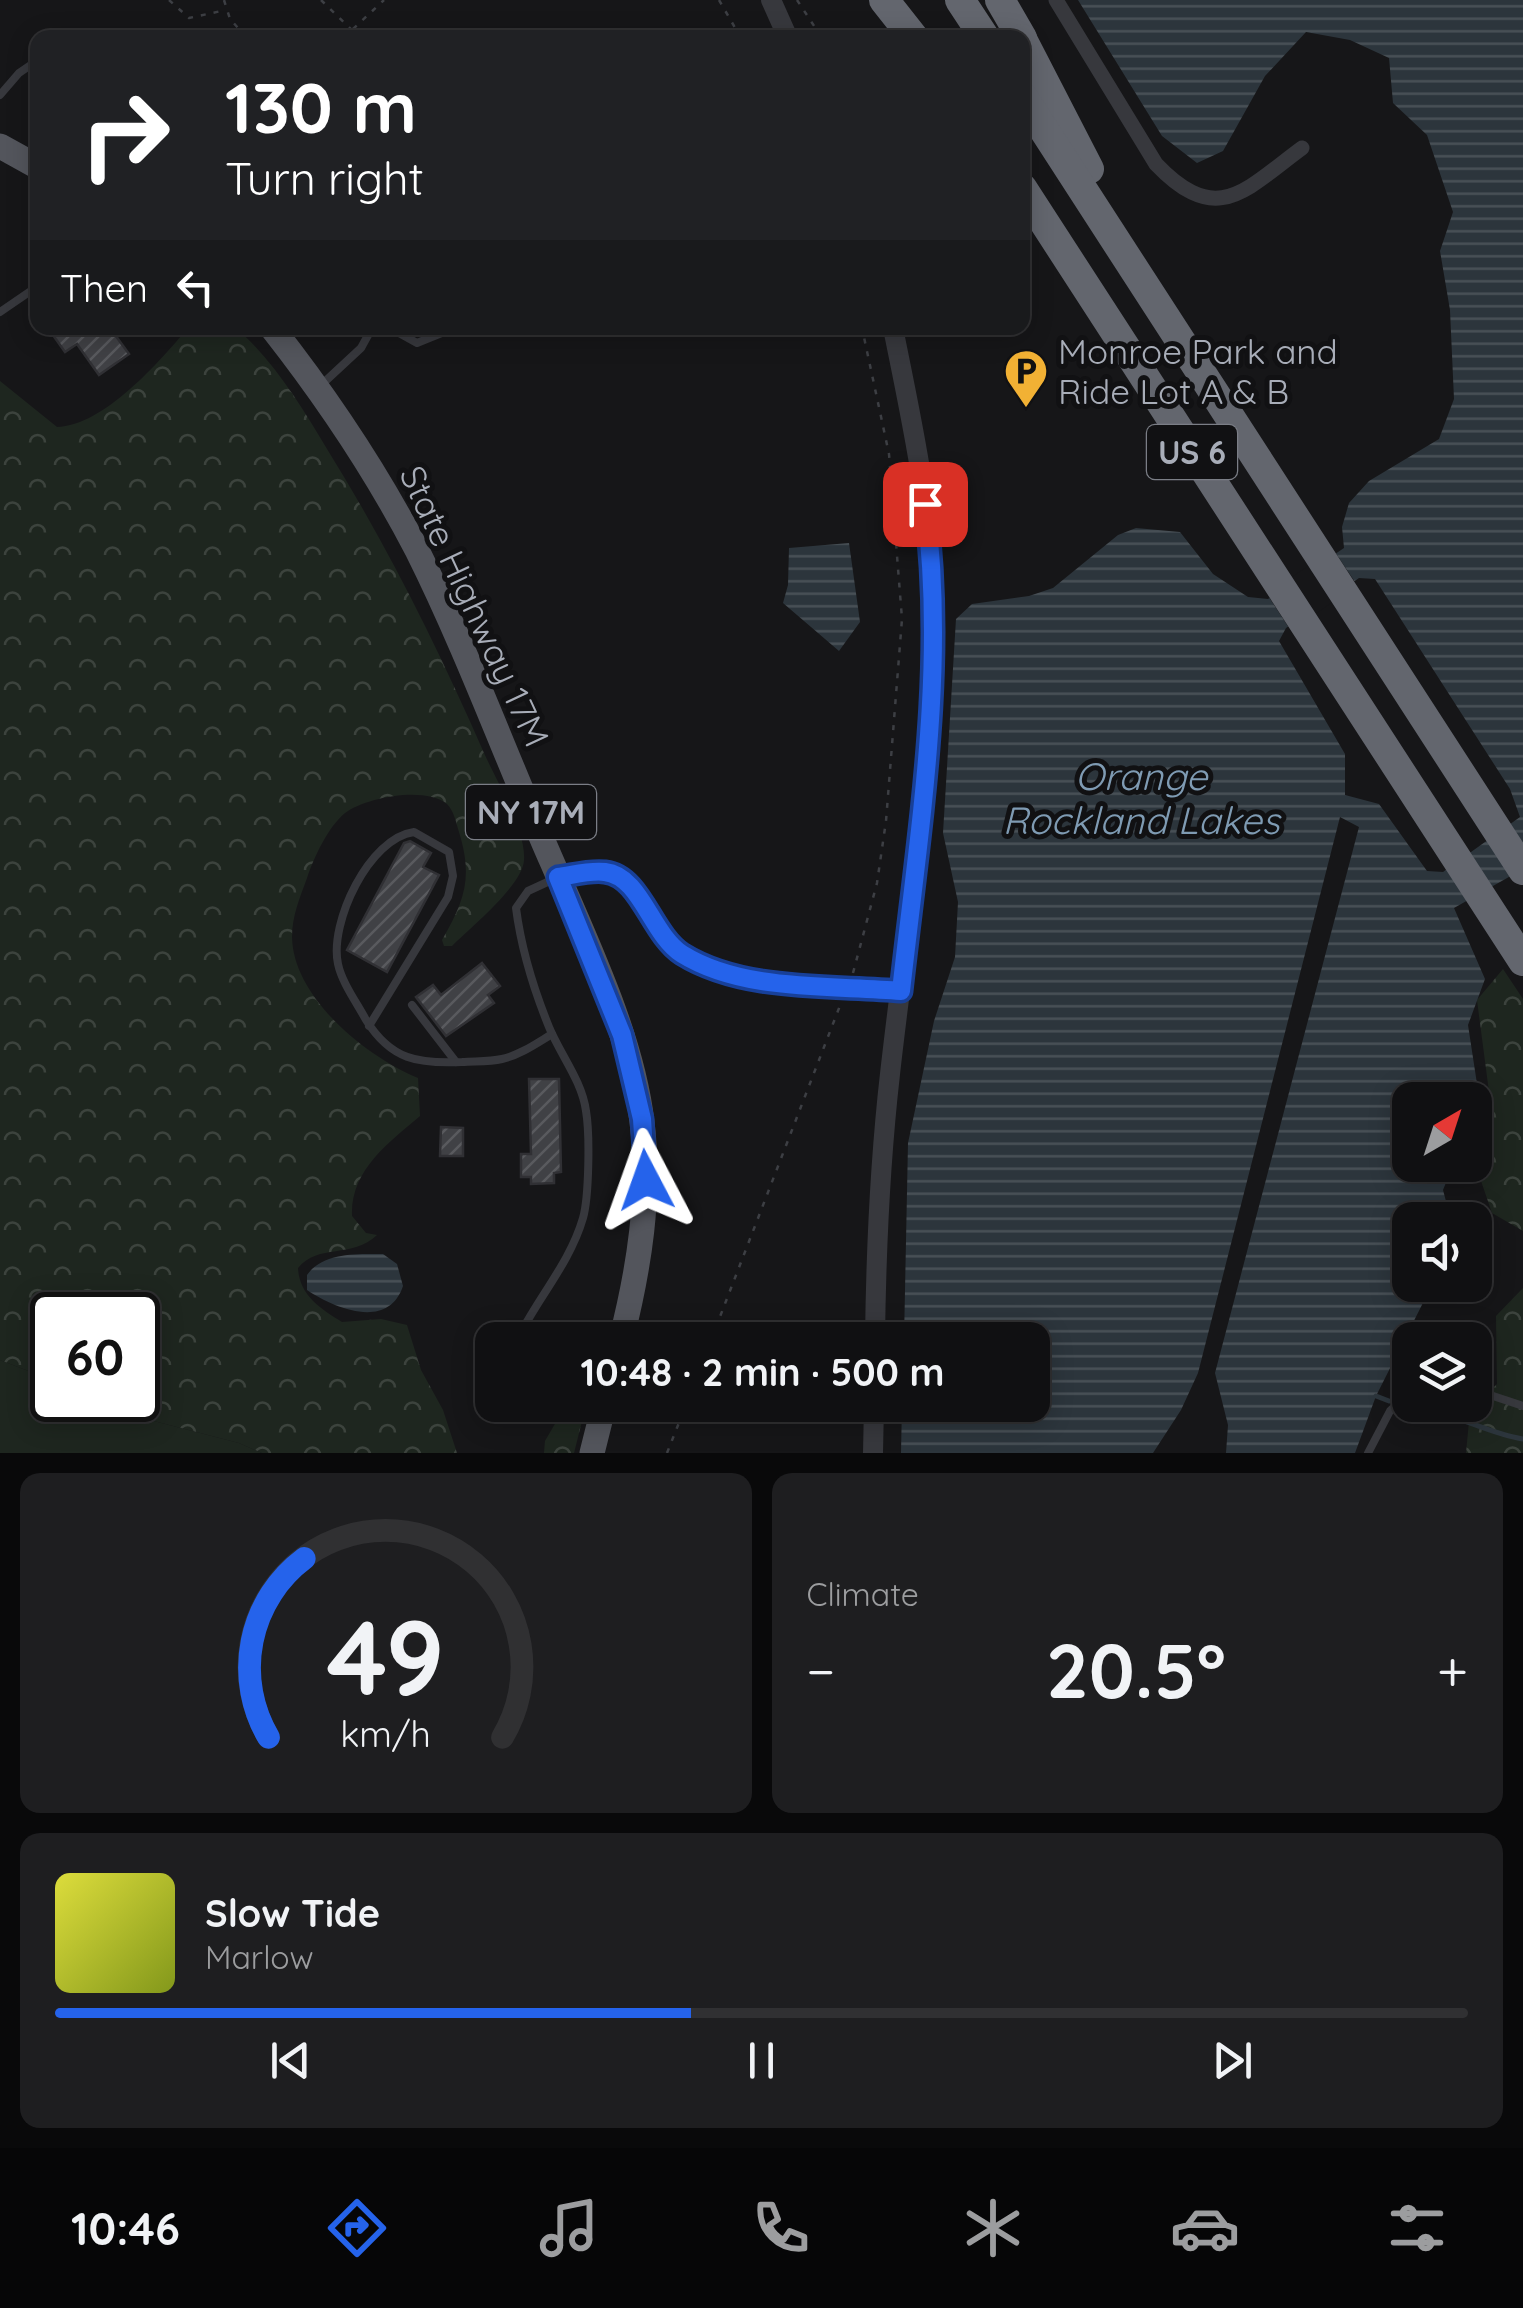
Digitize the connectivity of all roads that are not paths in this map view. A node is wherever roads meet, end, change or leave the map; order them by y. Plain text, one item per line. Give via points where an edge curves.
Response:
1 (771, 0) edge
2 (884, 0) edge
3 (900, 0) edge
4 (960, 0) edge
5 (1000, 0) edge
6 (1056, 0) edge
7 (784, 30) edge
8 (908, 30) edge
9 (920, 30) edge
10 (979, 30) edge
11 (1017, 30) edge
12 (1030, 54) edge
13 (30, 65) edge
14 (0, 95) edge
15 (1030, 108) edge
16 (0, 146) edge
17 (1302, 148) dead end
18 (30, 163) edge
19 (1030, 200) edge
20 (30, 291) edge
21 (0, 312) edge
22 (1169, 322) junction
23 (277, 335) edge
24 (368, 335) edge
25 (403, 335) edge
26 (437, 335) edge
27 (893, 335) edge
28 (319, 388) junction
29 (1523, 870) edge
30 (558, 877) junction
31 (1523, 962) edge
32 (901, 991) junction
33 (412, 1005) dead end
34 (369, 1026) junction
35 (552, 1034) junction
36 (456, 1062) junction
37 (528, 1322) edge
38 (625, 1322) edge
39 (875, 1322) edge
40 (1492, 1396) edge
41 (1523, 1406) edge
42 (1392, 1408) edge
43 (600, 1422) edge
44 (874, 1422) edge
45 (592, 1453) edge
46 (873, 1453) edge
47 (1368, 1453) edge

1 - 7 street
2 - 8 highway
3 - 9 highway
4 - 10 highway
5 - 11 highway
6 - 17 street via 1156,164 1176,185 1198,197 1240,194
12 - 22 highway
13 - 14 lane
15 - 22 highway, US 6
16 - 18 main road
19 - 31 highway, US 6
20 - 21 lane
22 - 29 highway, US 6
23 - 28 main road, State Highway 17M / NY 17M
24 - 28 lane
25 - 26 lane via 417,343
27 - 32 street via 924,496 933,613 930,728
28 - 30 main road, State Highway 17M / NY 17M via 417,552
30 - 32 street via 621,877 670,944 718,968 775,982
30 - 35 lane via 528,891 516,908
30 - 38 main road, State Highway 17M / NY 17M via 622,1035 642,1119 640,1252
32 - 39 street
33 - 36 lane
34 - 34 lane via 340,970 339,934 357,878 401,834 414,832 449,852 454,876 448,897
34 - 36 lane via 411,1060
35 - 36 lane via 501,1059
35 - 37 lane via 587,1112 586,1200 562,1265
40 - 41 lane
42 - 47 lane
43 - 45 main road
44 - 46 street

